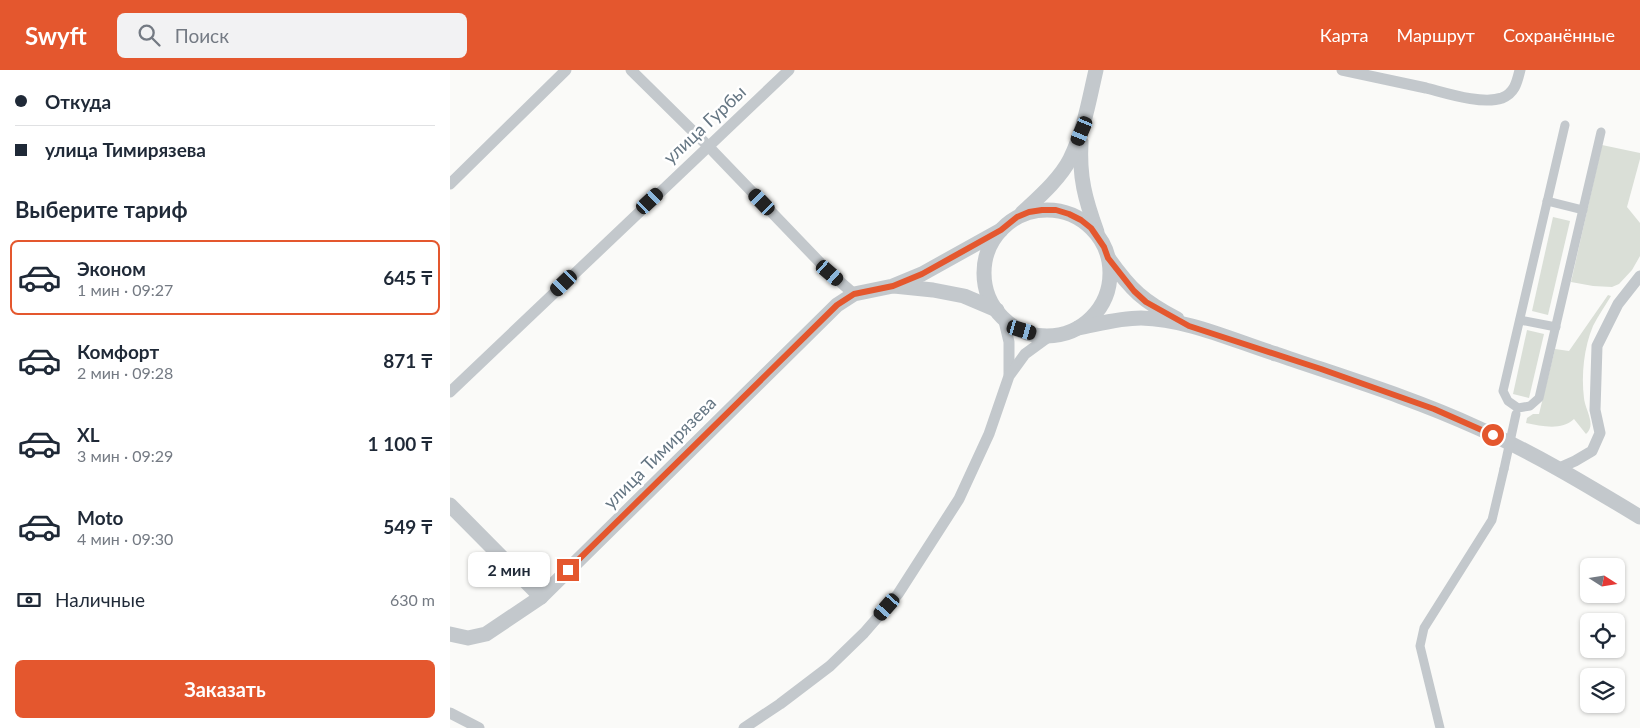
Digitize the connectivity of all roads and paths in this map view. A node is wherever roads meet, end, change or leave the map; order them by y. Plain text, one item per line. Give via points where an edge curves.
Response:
1 (566, 70) edge
2 (631, 70) edge
3 (789, 70) edge
4 (1096, 70) edge
5 (1342, 70) edge
6 (1520, 70) edge
7 (1565, 125) dead end
8 (1082, 131) junction
9 (1601, 132) dead end
10 (708, 146) junction
11 (450, 184) edge
12 (1547, 201) junction
13 (1583, 210) junction
14 (1017, 217) junction
15 (1001, 230) junction
16 (1099, 237) junction
17 (1108, 258) junction
18 (1640, 276) edge
19 (893, 286) junction
20 (854, 294) junction
21 (1000, 314) junction
22 (1520, 320) junction
23 (1189, 326) junction
24 (1556, 327) junction
25 (1078, 328) junction
26 (1051, 336) junction
27 (1009, 376) junction
28 (450, 392) edge
29 (1517, 411) junction
30 (1558, 469) junction
31 (450, 504) edge
32 (1640, 517) edge
33 (541, 598) junction
34 (450, 634) edge
35 (450, 713) edge
36 (479, 728) edge
37 (744, 728) edge
38 (1440, 728) edge

1 - 11 street
2 - 10 street
3 - 10 street, улица Гурбы
4 - 8 street
5 - 6 street via 1484,99 1502,98 1510,93
7 - 12 street
8 - 14 street via 1070,160 1040,197
8 - 16 street via 1082,186
9 - 13 street
10 - 20 street
10 - 28 street, улица Гурбы
12 - 13 street
12 - 22 street
13 - 24 street
14 - 15 street
14 - 16 street via 1029,212 1056,210 1081,220
15 - 19 street via 950,260
15 - 21 street via 989,249 984,271 988,293
16 - 17 street
17 - 23 street via 1146,302
17 - 25 street via 1109,285 1104,298 1098,310
18 - 30 street via 1618,304 1597,346 1595,410 1600,432 1592,451
19 - 20 street, улица Тимирязева
19 - 21 street via 964,296
20 - 33 street, улица Тимирязева via 815,326
21 - 26 street via 1022,330
21 - 27 street via 1010,342
22 - 24 street
22 - 29 street via 1503,391
23 - 25 street via 1162,320 1124,318
23 - 30 street via 1434,409 1525,450
24 - 29 street via 1540,398
25 - 26 street
26 - 27 street via 1025,354
27 - 37 street via 989,434 959,500 898,594 830,666
29 - 38 street, bridge via 1492,520 1424,628 1420,646
30 - 32 street
31 - 33 street
33 - 34 street, улица Тимирязева via 486,634 468,638
35 - 36 street

